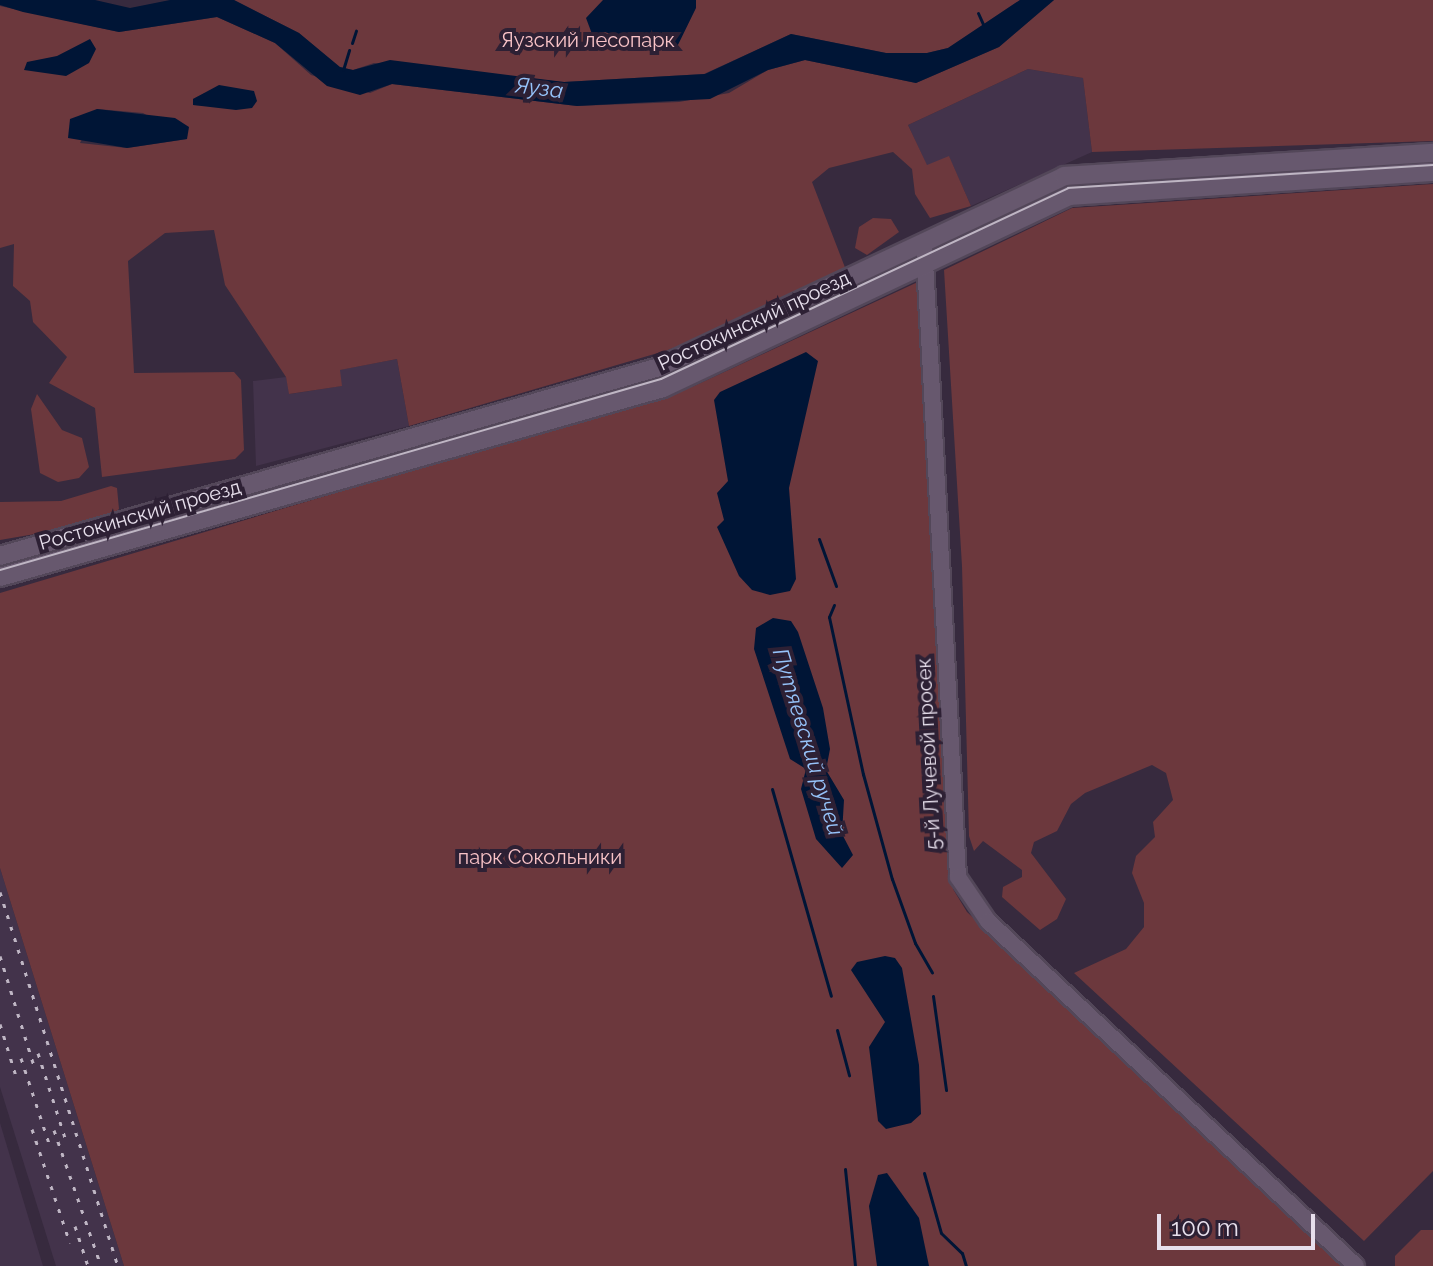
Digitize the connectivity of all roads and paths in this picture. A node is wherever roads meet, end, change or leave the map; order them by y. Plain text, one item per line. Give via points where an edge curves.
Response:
1 (1433, 153) edge
2 (1433, 172) edge
3 (924, 243) junction
4 (928, 263) junction
5 (292, 473) junction
6 (298, 493) junction
7 (137, 517) junction
8 (143, 537) junction
9 (0, 556) edge
10 (0, 577) edge
11 (1356, 1266) edge

1 - 3 main road, Ростокинский проезд via 1079,173 1037,186
2 - 4 main road, Ростокинский проезд via 1083,193
3 - 4 street, 5-й Лучевой просек
3 - 5 main road, Ростокинский проезд via 659,367
4 - 6 main road, Ростокинский проезд via 663,388
4 - 11 street, 5-й Лучевой просек via 958,877 988,921
5 - 6 main road
5 - 7 main road, Ростокинский проезд
6 - 8 main road, Ростокинский проезд
7 - 8 main road
7 - 9 main road, Ростокинский проезд
8 - 10 main road, Ростокинский проезд

